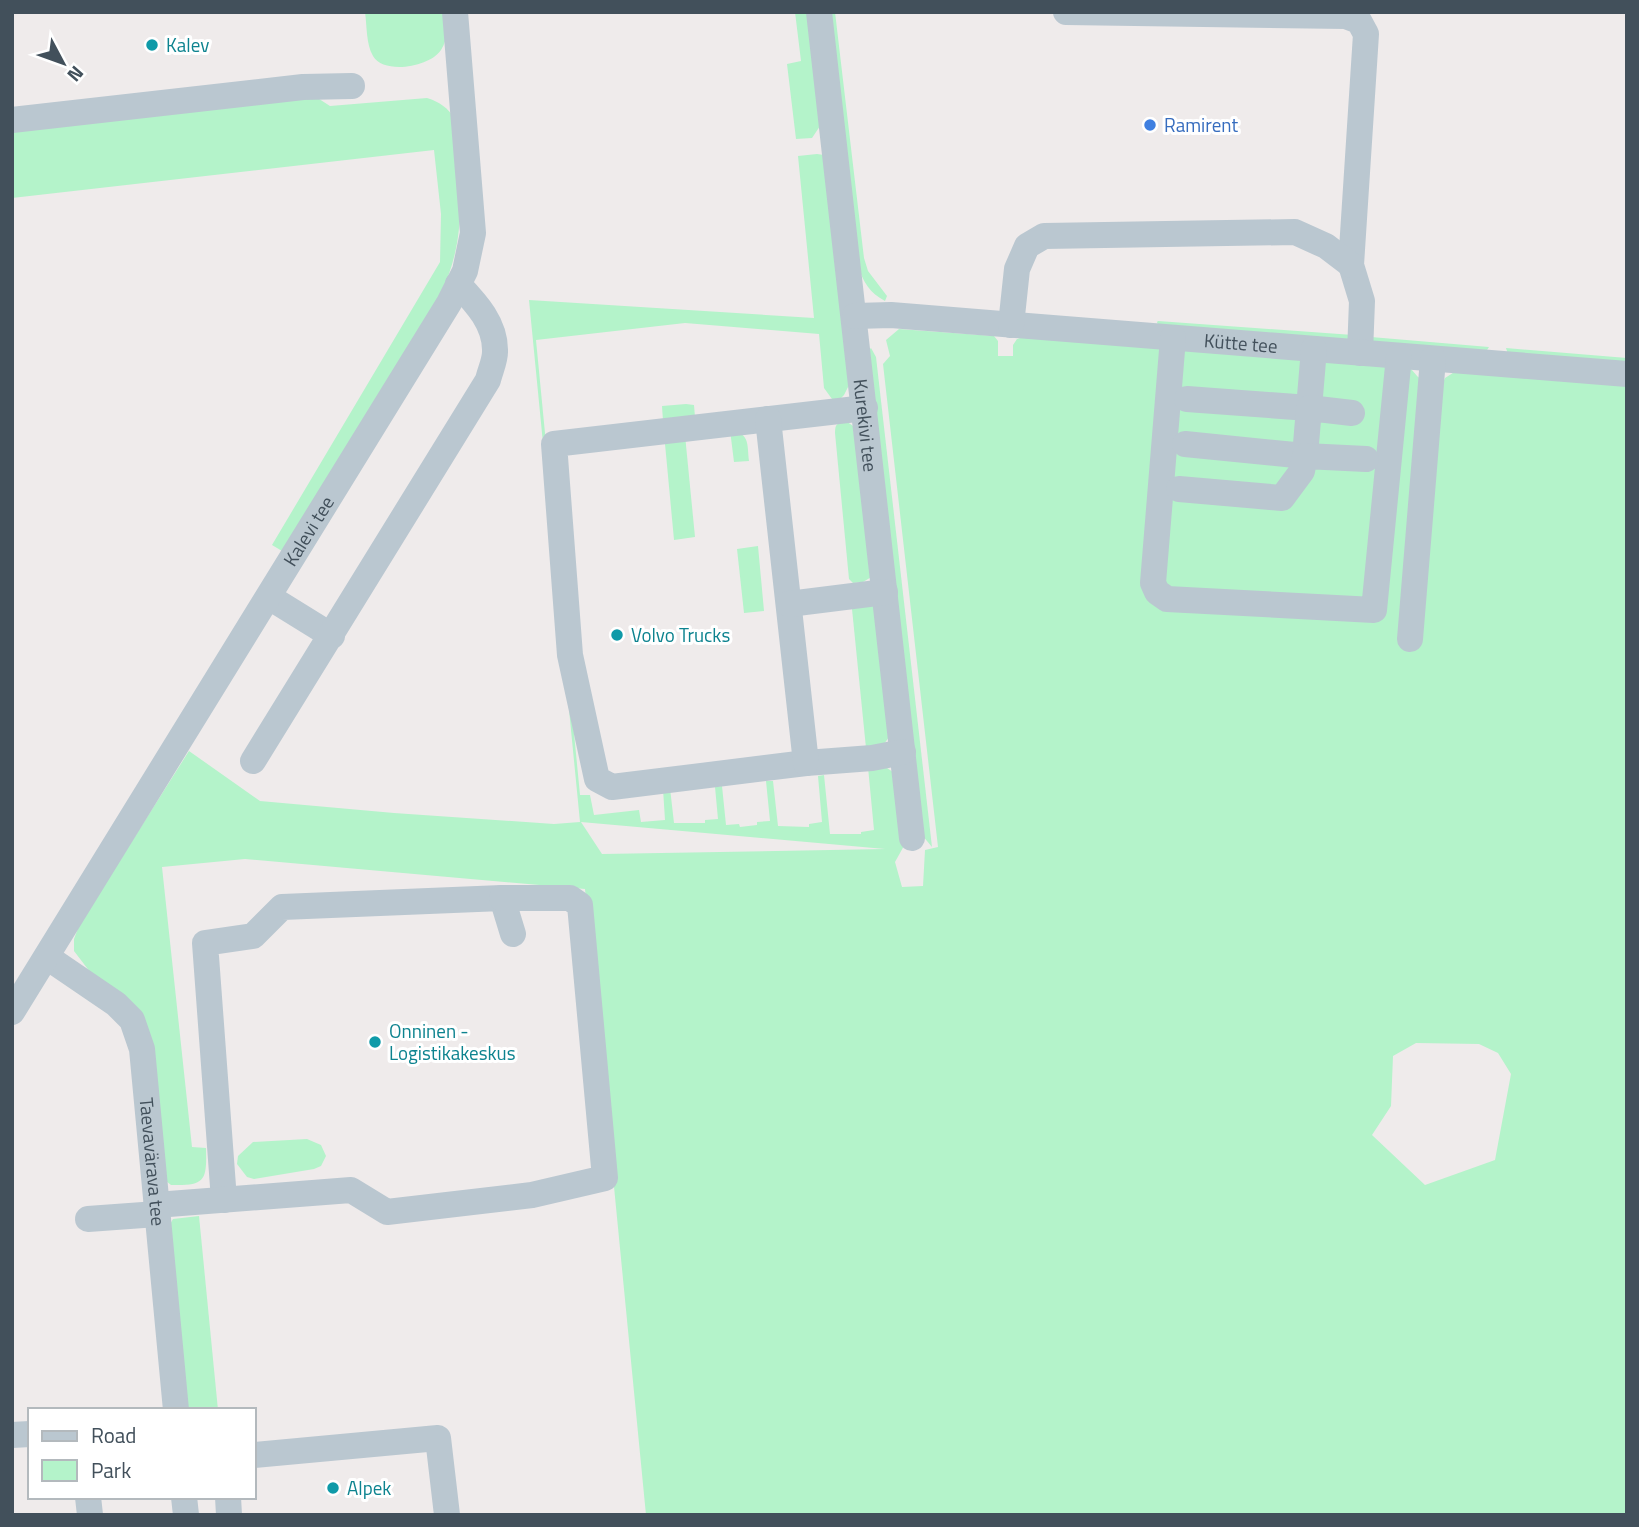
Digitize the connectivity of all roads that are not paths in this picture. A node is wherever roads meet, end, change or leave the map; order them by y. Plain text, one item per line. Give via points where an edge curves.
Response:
1 (455, 12) edge
2 (819, 12) edge
3 (1066, 12) edge
4 (352, 86) dead end
5 (12, 120) edge
6 (1351, 265) junction
7 (458, 284) junction
8 (855, 316) junction
9 (1011, 325) junction
10 (1173, 338) junction
11 (1314, 349) junction
12 (1360, 353) junction
13 (1399, 356) junction
14 (1433, 359) junction
15 (1627, 374) edge
16 (1187, 398) dead end
17 (865, 408) junction
18 (1309, 408) junction
19 (1352, 413) dead end
20 (768, 419) junction
21 (1185, 444) dead end
22 (1305, 456) junction
23 (1366, 459) dead end
24 (1179, 489) dead end
25 (885, 592) junction
26 (269, 597) junction
27 (789, 604) junction
28 (332, 636) junction
29 (1410, 639) dead end
30 (903, 752) junction
31 (253, 761) dead end
32 (806, 763) junction
33 (912, 838) dead end
34 (502, 898) junction
35 (513, 933) dead end
36 (47, 957) junction
37 (12, 1012) edge
38 (224, 1200) junction
39 (156, 1210) junction
40 (88, 1219) dead end
41 (176, 1408) edge
42 (256, 1455) edge
43 (447, 1515) edge

1 - 7 street, Kalevi tee via 473,233
2 - 8 street, Kurekivi tee
3 - 6 street via 1346,16 1359,21 1366,34
4 - 5 street via 303,87
6 - 9 street via 1326,246 1295,232 1044,236 1027,246 1017,269
6 - 12 street via 1362,301
7 - 26 street, Kalevi tee
7 - 28 street via 492,330 495,353 488,380
8 - 9 street, Kütte tee
8 - 17 street, Kurekivi tee
9 - 10 street, Kütte tee
10 - 11 street, Kütte tee
10 - 13 street via 1153,583 1167,599 1374,610
11 - 12 street, Kütte tee
11 - 18 street
12 - 13 street, Kütte tee
13 - 14 street, Kütte tee
14 - 15 street, Kütte tee
14 - 29 street
16 - 18 street
17 - 20 street
17 - 25 street, Kurekivi tee
18 - 19 street
18 - 22 street
20 - 27 street
20 - 32 street via 554,444 570,655 597,779 612,787
21 - 22 street
22 - 23 street
22 - 24 street via 1302,471 1282,498
25 - 27 street
25 - 30 street, Kurekivi tee
26 - 28 street
26 - 36 street, Kalevi tee
27 - 32 street
28 - 31 street
30 - 32 street
30 - 33 street, Kurekivi tee
34 - 35 street
34 - 38 street via 282,907 253,936 205,943
34 - 38 street via 570,898 580,905 605,1178 531,1195 387,1212 351,1190
36 - 37 street, Kalevi tee
36 - 39 street, Taevavärava tee via 132,1020 142,1049
38 - 39 street
39 - 40 street
39 - 41 street, Taevavärava tee
42 - 43 street via 438,1438

